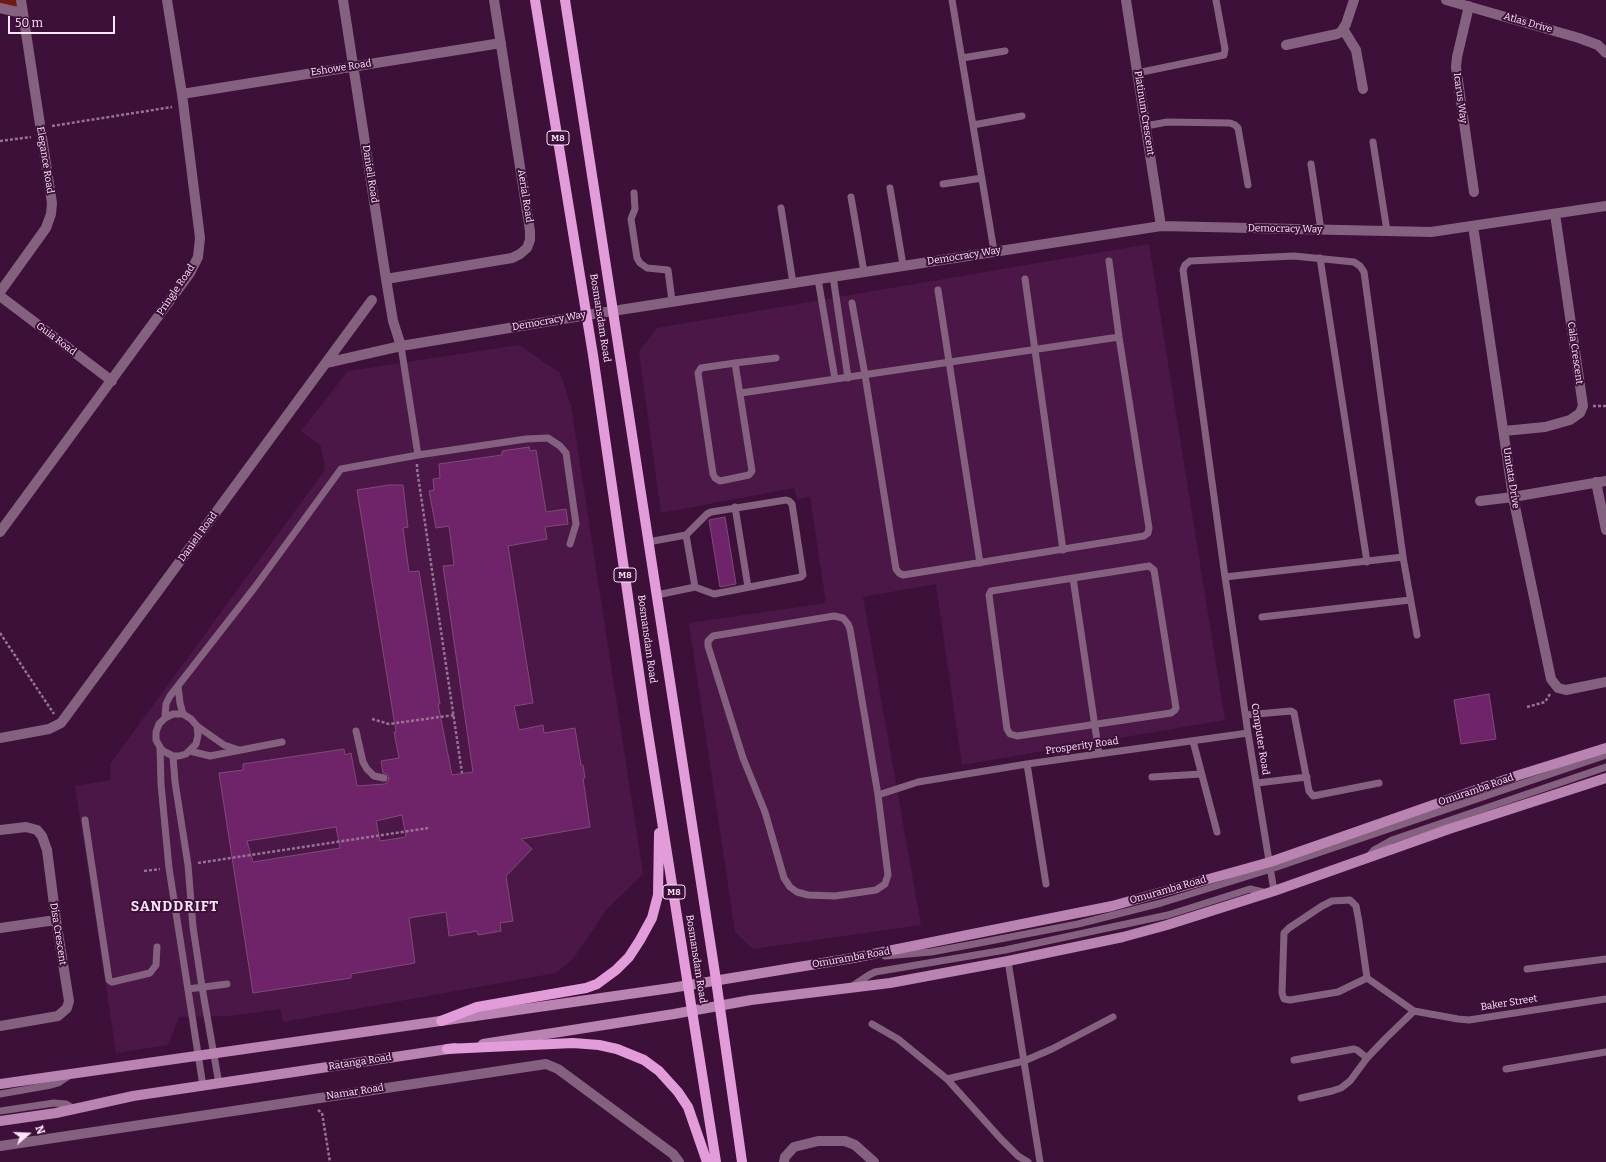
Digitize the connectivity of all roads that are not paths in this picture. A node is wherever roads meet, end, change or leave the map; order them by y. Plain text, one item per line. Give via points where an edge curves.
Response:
1 (21, 0) edge
2 (167, 0) edge
3 (343, 0) edge
4 (494, 0) edge
5 (535, 0) edge
6 (565, 0) edge
7 (952, 0) edge
8 (1126, 0) edge
9 (1216, 0) edge
10 (1354, 0) edge
11 (1446, 0) edge
12 (1469, 6) junction
13 (0, 8) edge
14 (22, 12) junction
15 (1343, 29) junction
16 (500, 43) junction
17 (1286, 45) dead end
18 (1005, 52) dead end
19 (1606, 53) edge
20 (962, 58) junction
21 (353, 66) junction
22 (1137, 73) junction
23 (1363, 89) dead end
24 (182, 94) junction
25 (1022, 116) dead end
26 (973, 125) junction
27 (1146, 126) junction
28 (1373, 142) dead end
29 (1311, 164) dead end
30 (982, 178) junction
31 (943, 184) dead end
32 (1248, 185) dead end
33 (890, 188) dead end
34 (1474, 192) dead end
35 (634, 193) dead end
36 (851, 197) dead end
37 (1606, 206) edge
38 (781, 208) dead end
39 (1555, 214) junction
40 (1162, 226) junction
41 (1473, 226) junction
42 (1321, 230) junction
43 (1387, 231) junction
44 (994, 251) junction
45 (1320, 258) junction
46 (1109, 261) dead end
47 (903, 266) junction
48 (864, 272) junction
49 (833, 276) junction
50 (386, 279) junction
51 (818, 279) junction
52 (1025, 279) dead end
53 (793, 283) junction
54 (938, 290) dead end
55 (0, 292) edge
56 (0, 296) edge
57 (372, 300) dead end
58 (672, 301) junction
59 (852, 304) dead end
60 (613, 310) junction
61 (587, 314) junction
62 (1119, 337) junction
63 (401, 346) junction
64 (1035, 350) junction
65 (776, 358) dead end
66 (326, 363) junction
67 (736, 363) junction
68 (948, 363) junction
69 (865, 375) junction
70 (848, 378) junction
71 (835, 379) junction
72 (112, 381) junction
73 (741, 393) junction
74 (1504, 432) junction
75 (418, 456) junction
76 (1601, 482) edge
77 (1513, 498) junction
78 (1480, 500) dead end
79 (735, 507) junction
80 (1606, 530) edge
81 (0, 532) edge
82 (686, 535) junction
83 (648, 542) junction
84 (570, 544) dead end
85 (1063, 550) junction
86 (1403, 557) junction
87 (1367, 562) junction
88 (980, 563) junction
89 (1225, 577) junction
90 (1073, 578) junction
91 (695, 587) junction
92 (748, 587) junction
93 (656, 595) junction
94 (1410, 600) junction
95 (1262, 617) dead end
96 (1417, 635) dead end
97 (1606, 682) edge
98 (178, 686) junction
99 (183, 714) junction
100 (1246, 715) junction
101 (165, 718) junction
102 (1095, 724) junction
103 (196, 726) junction
104 (356, 731) dead end
105 (1248, 733) junction
106 (0, 738) edge
107 (1193, 741) junction
108 (282, 742) dead end
109 (160, 747) junction
110 (1606, 748) edge
111 (239, 750) junction
112 (190, 751) junction
113 (1099, 754) junction
114 (1606, 755) edge
115 (173, 756) junction
116 (1027, 764) junction
117 (1606, 767) edge
118 (1200, 774) junction
119 (1152, 777) dead end
120 (1307, 777) junction
121 (384, 778) dead end
122 (1606, 778) edge
123 (1257, 783) junction
124 (1380, 783) dead end
125 (878, 795) junction
126 (659, 800) junction
127 (85, 820) dead end
128 (0, 830) edge
129 (1216, 832) dead end
130 (1368, 858) junction
131 (1270, 865) junction
132 (1046, 884) dead end
133 (1271, 892) junction
134 (56, 920) junction
135 (0, 928) edge
136 (157, 946) dead end
137 (1606, 958) edge
138 (1008, 961) junction
139 (1527, 969) dead end
140 (1367, 978) junction
141 (716, 980) junction
142 (227, 984) dead end
143 (688, 985) junction
144 (202, 987) junction
145 (851, 987) junction
146 (188, 989) junction
147 (1606, 999) edge
148 (720, 1006) junction
149 (692, 1011) junction
150 (1414, 1011) junction
151 (1113, 1017) dead end
152 (441, 1021) junction
153 (872, 1024) dead end
154 (0, 1026) edge
155 (447, 1049) junction
156 (1606, 1052) edge
157 (213, 1053) junction
158 (198, 1055) junction
159 (1367, 1058) junction
160 (1294, 1060) dead end
161 (1024, 1061) junction
162 (1506, 1069) dead end
163 (72, 1074) junction
164 (947, 1079) junction
165 (0, 1084) edge
166 (219, 1084) junction
167 (203, 1086) junction
168 (0, 1094) edge
169 (1301, 1098) dead end
170 (74, 1109) junction
171 (0, 1111) edge
172 (0, 1122) edge
173 (0, 1146) edge
174 (679, 1162) edge
175 (707, 1162) edge
176 (716, 1162) edge
177 (742, 1162) edge
178 (784, 1162) edge
179 (874, 1162) edge
180 (1028, 1162) edge
181 (1040, 1162) edge

1 - 14 street, Elegance Road
2 - 24 street, Pringle Road
3 - 21 street, Daniell Road
4 - 16 street, Aerial Road
5 - 61 main road, Bosmansdam Road / M8
6 - 60 main road, Bosmansdam Road
7 - 20 lane
8 - 22 street, Platinum Crescent
9 - 22 lane via 1225,49 1222,57
10 - 15 street
11 - 12 street, Atlas Drive
12 - 19 street, Atlas Drive via 1579,38 1598,45
12 - 34 street, Icarus Way via 1456,57 1456,67
13 - 14 street
14 - 55 street, Elegance Road via 52,203 46,228
15 - 17 street via 1332,36
15 - 23 street via 1356,50
16 - 21 street, Eshowe Road
16 - 50 street, Aerial Road via 530,231 527,248 512,258
18 - 20 lane
20 - 26 lane
21 - 24 street, Eshowe Road
21 - 50 street, Daniell Road
22 - 27 street, Platinum Crescent
24 - 72 street, Pringle Road via 200,238 198,257 190,273
25 - 26 lane
26 - 30 lane
27 - 32 lane via 1167,122 1235,124 1238,128
27 - 40 street, Platinum Crescent
28 - 43 lane
29 - 42 lane
30 - 31 lane
30 - 44 lane
33 - 47 lane
35 - 58 lane via 636,209 631,219 637,258 647,268 668,270
36 - 48 lane
37 - 39 street, Democracy Way
38 - 53 lane
39 - 41 street, Democracy Way
39 - 74 street, Cala Crescent via 1583,406 1580,413 1570,420 1545,427
40 - 42 street, Democracy Way
40 - 44 street, Democracy Way
41 - 43 street, Democracy Way via 1431,232
41 - 74 street, Umtata Drive
42 - 43 street, Democracy Way
44 - 47 street, Democracy Way
45 - 86 lane via 1354,262 1364,272
45 - 87 lane
45 - 89 lane, Computer Road via 1294,256 1190,261 1183,270
46 - 62 lane
47 - 48 street, Democracy Way
48 - 49 street, Democracy Way
49 - 51 street, Democracy Way
49 - 70 lane
50 - 63 street, Daniell Road via 393,321
51 - 53 street, Democracy Way
51 - 71 lane
52 - 64 lane
53 - 58 street, Democracy Way
54 - 68 lane
56 - 72 street, Guia Road
57 - 66 street, Daniell Road
58 - 60 street, Democracy Way
59 - 69 lane
60 - 61 street, Democracy Way
60 - 83 main road, Bosmansdam Road
61 - 63 street, Democracy Way
61 - 126 main road, Bosmansdam Road / M8
62 - 64 lane
62 - 85 lane via 1148,533 1144,536
63 - 66 street, Democracy Way
63 - 75 lane
64 - 68 lane
64 - 85 lane
65 - 67 lane
66 - 106 street, Daniell Road via 61,723 49,729
67 - 73 lane
67 - 73 lane via 701,368 698,373 713,474 720,481 749,475 752,471
68 - 69 lane
68 - 88 lane
69 - 70 lane
69 - 88 lane via 898,573 903,575
70 - 71 lane
71 - 73 lane
72 - 81 street, Pringle Road
74 - 77 street, Umtata Drive
75 - 84 lane via 526,439 548,438 566,453 576,524
75 - 98 lane via 341,469 255,587
76 - 77 street
76 - 80 street
77 - 78 street
77 - 97 street, Umtata Drive via 1551,679 1558,688 1571,690
79 - 82 lane via 707,514
79 - 92 lane
79 - 92 lane via 786,500 791,502 803,573 801,577
82 - 83 lane
82 - 91 lane
83 - 93 main road, Bosmansdam Road
85 - 88 lane
86 - 87 lane
86 - 94 lane
87 - 89 lane
89 - 100 lane, Computer Road
90 - 102 lane
90 - 102 lane via 1149,566 1153,569 1176,708 1171,713
90 - 102 lane via 994,590 990,593 1007,729 1012,735 1017,736
91 - 92 lane via 714,594
91 - 93 lane
93 - 141 main road, Bosmansdam Road
94 - 95 lane
94 - 96 lane
98 - 99 lane
98 - 101 lane via 166,704
99 - 101 lane via 173,714
99 - 103 lane
100 - 105 lane, Computer Road
100 - 120 lane via 1291,711 1294,714
101 - 109 lane via 156,732 156,740
102 - 113 lane
103 - 111 lane via 224,745
103 - 112 lane via 196,744
104 - 121 lane via 367,769 374,776
105 - 107 lane, Prosperity Road
105 - 123 lane, Computer Road
107 - 113 lane, Prosperity Road
107 - 118 lane
108 - 111 lane
109 - 115 lane
109 - 146 lane via 160,784 169,868
110 - 131 main road, Omuramba Road via 1519,775
111 - 112 lane via 210,756
112 - 115 lane
113 - 116 lane, Prosperity Road
114 - 131 lane
115 - 144 lane
116 - 125 lane, Prosperity Road via 918,782
116 - 132 lane
117 - 130 lane via 1392,840 1374,850
118 - 119 lane
118 - 129 lane
120 - 123 lane
120 - 124 lane via 1309,791 1311,795 1316,796
122 - 130 main road
123 - 131 lane, Computer Road
125 - 125 lane via 888,875 882,887 870,892 835,896 808,895 790,887 743,758 708,646 709,639 713,636 834,616 843,618 850,629
126 - 143 main road, Bosmansdam Road / M8
126 - 152 main road via 658,896 652,918 629,957 597,984 586,988 477,1007
127 - 136 lane via 109,980 112,982 150,973 156,965
128 - 134 street, Disa Crescent via 26,826 37,830 42,836 47,850
130 - 133 main road
131 - 133 lane, Computer Road
131 - 141 main road, Omuramba Road via 1112,906 853,958
133 - 138 main road via 1123,937
133 - 145 lane via 1250,889 1168,915 1005,950 875,972
134 - 135 street
134 - 154 street, Disa Crescent via 67,1008 58,1016 48,1019
137 - 139 lane
138 - 145 main road via 890,983
138 - 161 lane
140 - 140 lane via 1356,906 1350,900 1332,901 1284,933 1284,999 1338,992
140 - 150 lane
141 - 143 main road
141 - 148 main road, Bosmansdam Road
142 - 144 lane
143 - 149 main road, Bosmansdam Road / M8
143 - 152 main road
144 - 146 lane
144 - 157 lane
145 - 148 main road
146 - 158 lane
147 - 150 lane, Baker Street via 1469,1020
148 - 149 main road, Ratanga Road
148 - 177 main road, Bosmansdam Road
149 - 155 main road, Ratanga Road
149 - 176 main road, Bosmansdam Road / M8
150 - 159 lane
151 - 161 lane
152 - 157 main road
153 - 164 lane via 898,1039
155 - 166 main road, Ratanga Road
155 - 175 main road via 572,1043 617,1049 644,1060 659,1071 688,1106
156 - 162 lane
157 - 158 main road
157 - 166 lane
158 - 163 main road
158 - 167 lane
159 - 160 lane via 1354,1049
159 - 169 lane via 1350,1081 1341,1088
161 - 164 lane
161 - 181 lane
163 - 165 main road
163 - 168 lane via 50,1086
164 - 180 lane via 1001,1139
166 - 167 main road, Ratanga Road
167 - 170 main road, Ratanga Road via 134,1096
170 - 171 lane via 66,1104 54,1103
170 - 172 main road, Ratanga Road
173 - 174 street, Namar Road via 546,1064 571,1078 673,1154
178 - 179 street via 794,1147 818,1141 845,1141 855,1145

